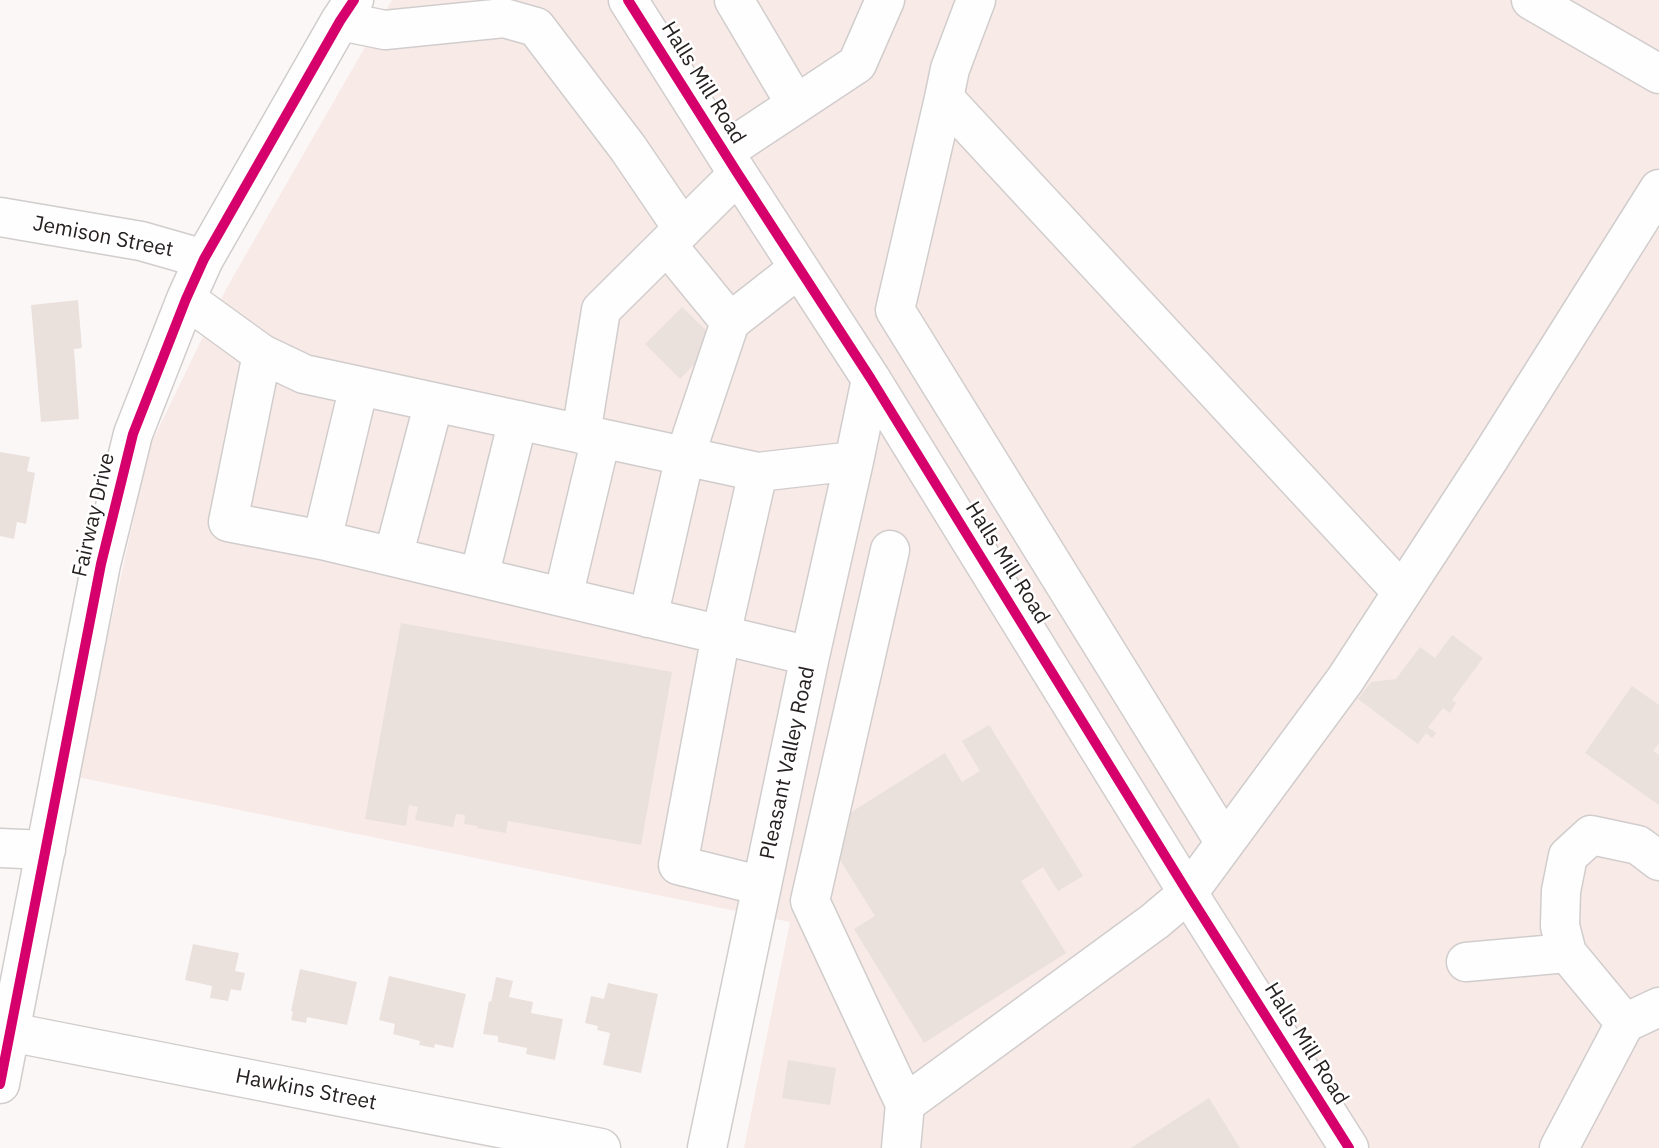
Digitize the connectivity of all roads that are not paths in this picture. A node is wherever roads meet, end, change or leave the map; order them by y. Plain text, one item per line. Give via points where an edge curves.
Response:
1 (628, 0) edge
2 (734, 0) edge
3 (885, 0) edge
4 (976, 0) edge
5 (1531, 0) edge
6 (347, 10) edge
7 (1659, 74) edge
8 (944, 98) junction
9 (795, 103) junction
10 (731, 163) junction
11 (1659, 189) edge
12 (0, 217) edge
13 (675, 237) junction
14 (205, 259) junction
15 (799, 268) junction
16 (186, 299) junction
17 (730, 322) junction
18 (262, 354) junction
19 (871, 379) junction
20 (359, 386) junction
21 (434, 402) junction
22 (518, 420) junction
23 (591, 436) junction
24 (685, 456) junction
25 (854, 461) junction
26 (758, 472) junction
27 (322, 540) junction
28 (890, 550) dead end
29 (393, 557) junction
30 (479, 577) junction
31 (1402, 592) junction
32 (562, 597) junction
33 (648, 618) junction
34 (721, 635) junction
35 (810, 656) junction
36 (1225, 843) junction
37 (0, 848) edge
38 (46, 850) junction
39 (1659, 860) edge
40 (762, 886) junction
41 (1188, 893) junction
42 (1567, 953) junction
43 (1466, 962) dead end
44 (1659, 1007) edge
45 (1625, 1023) junction
46 (10, 1032) junction
47 (0, 1084) edge
48 (905, 1104) junction
49 (601, 1148) edge
50 (707, 1148) edge
51 (901, 1148) edge
52 (1349, 1148) edge
53 (1559, 1148) edge

1 - 10 street, Halls Mill Road
2 - 9 street
3 - 9 street via 856,64
4 - 8 street
5 - 7 street
6 - 13 street via 385,30 504,18 536,27 628,148
6 - 14 street, Fairway Drive
8 - 31 street
8 - 36 street via 895,310
9 - 10 street
10 - 13 street
10 - 15 street, Halls Mill Road
11 - 31 street
12 - 14 street, Jemison Street via 141,241
13 - 17 street
13 - 23 street via 601,310
14 - 16 street, Fairway Drive
15 - 17 street
15 - 19 street, Halls Mill Road
16 - 18 street
16 - 38 street, Fairway Drive via 132,434 101,564
17 - 24 street
18 - 20 street via 304,374
18 - 27 street via 228,522
19 - 25 street, Pleasant Valley Road
19 - 41 street, Halls Mill Road
20 - 21 street
20 - 27 street
21 - 22 street
21 - 29 street
22 - 23 street
22 - 30 street
23 - 24 street
23 - 32 street
24 - 26 street
24 - 33 street
25 - 26 street
25 - 35 street, Pleasant Valley Road
26 - 34 street
27 - 29 street
28 - 48 street via 810,901
29 - 30 street
30 - 32 street
31 - 36 street via 1345,680
32 - 33 street
33 - 34 street
34 - 35 street
34 - 40 street via 678,864
35 - 40 street, Pleasant Valley Road
36 - 41 street
37 - 38 street
38 - 46 street, Fairway Drive
39 - 42 street via 1638,845 1591,835 1568,856 1560,926
40 - 50 street, Pleasant Valley Road
41 - 48 street
41 - 52 street, Halls Mill Road
42 - 43 street
42 - 45 street
44 - 45 street
45 - 53 street
46 - 47 street, Fairway Drive
46 - 49 street, Hawkins Street
48 - 51 street

